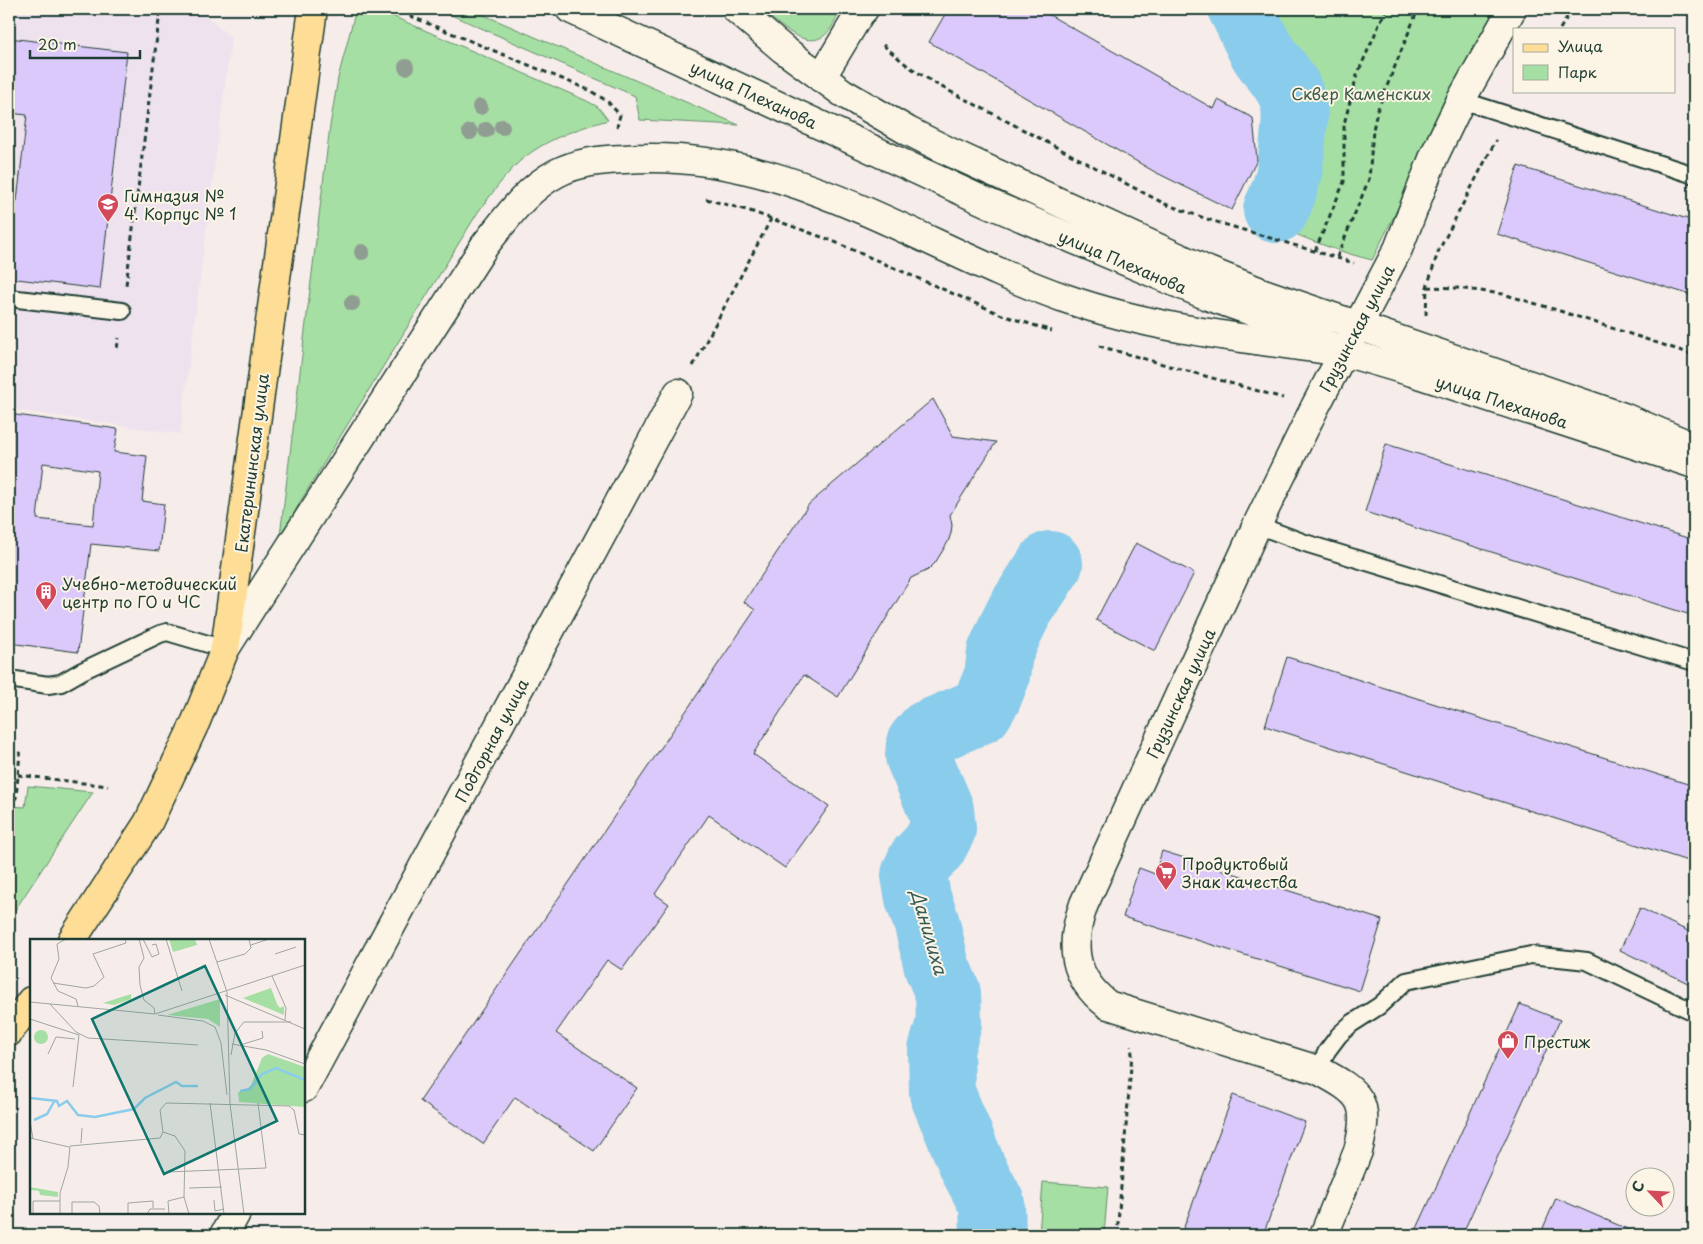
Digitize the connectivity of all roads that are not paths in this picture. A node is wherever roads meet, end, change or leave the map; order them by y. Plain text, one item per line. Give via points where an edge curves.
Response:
1 (313, 9) edge
2 (570, 9) edge
3 (736, 9) edge
4 (1512, 9) edge
5 (861, 10) edge
6 (821, 78) junction
7 (1461, 100) junction
8 (1694, 175) edge
9 (9, 298) edge
10 (122, 311) road end
11 (1358, 326) junction
12 (1344, 352) junction
13 (678, 393) road end
14 (1694, 447) edge
15 (1694, 464) edge
16 (1257, 525) junction
17 (225, 649) junction
18 (1694, 662) edge
19 (9, 679) edge
20 (73, 939) edge
21 (30, 1002) edge
22 (1694, 1012) edge
23 (9, 1032) edge
24 (1318, 1070) junction
25 (305, 1086) edge
26 (235, 1214) edge
27 (224, 1235) edge
28 (1324, 1235) edge

1 - 17 main road, Екатерининская улица
2 - 12 main road, улица Плеханова via 988,204
3 - 6 main road
4 - 7 main road, Грузинская улица
5 - 6 main road
6 - 11 main road via 874,113 959,156 1208,271
7 - 8 lane
7 - 11 main road, Грузинская улица via 1434,156 1398,249
9 - 10 lane
11 - 12 main road, Грузинская улица
11 - 14 main road via 1623,417
12 - 15 main road, улица Плеханова
12 - 16 main road, Грузинская улица
12 - 17 main road via 1177,328 1067,299 987,268 831,195 765,173 680,159 639,157 589,162 557,173 539,185 515,207 485,245
13 - 25 main road, Подгорная улица
16 - 18 lane via 1305,543
16 - 24 main road, Грузинская улица via 1088,895 1076,924 1075,947 1085,982 1108,1004
17 - 19 lane via 167,632 60,683 48,685
17 - 20 main road, Екатерининская улица via 196,721 148,822
21 - 23 main road
22 - 24 lane via 1587,961 1531,955 1406,981 1379,1006 1339,1035 1327,1050
24 - 28 main road, Грузинская улица via 1343,1083 1358,1096 1364,1109 1358,1151
26 - 27 main road

